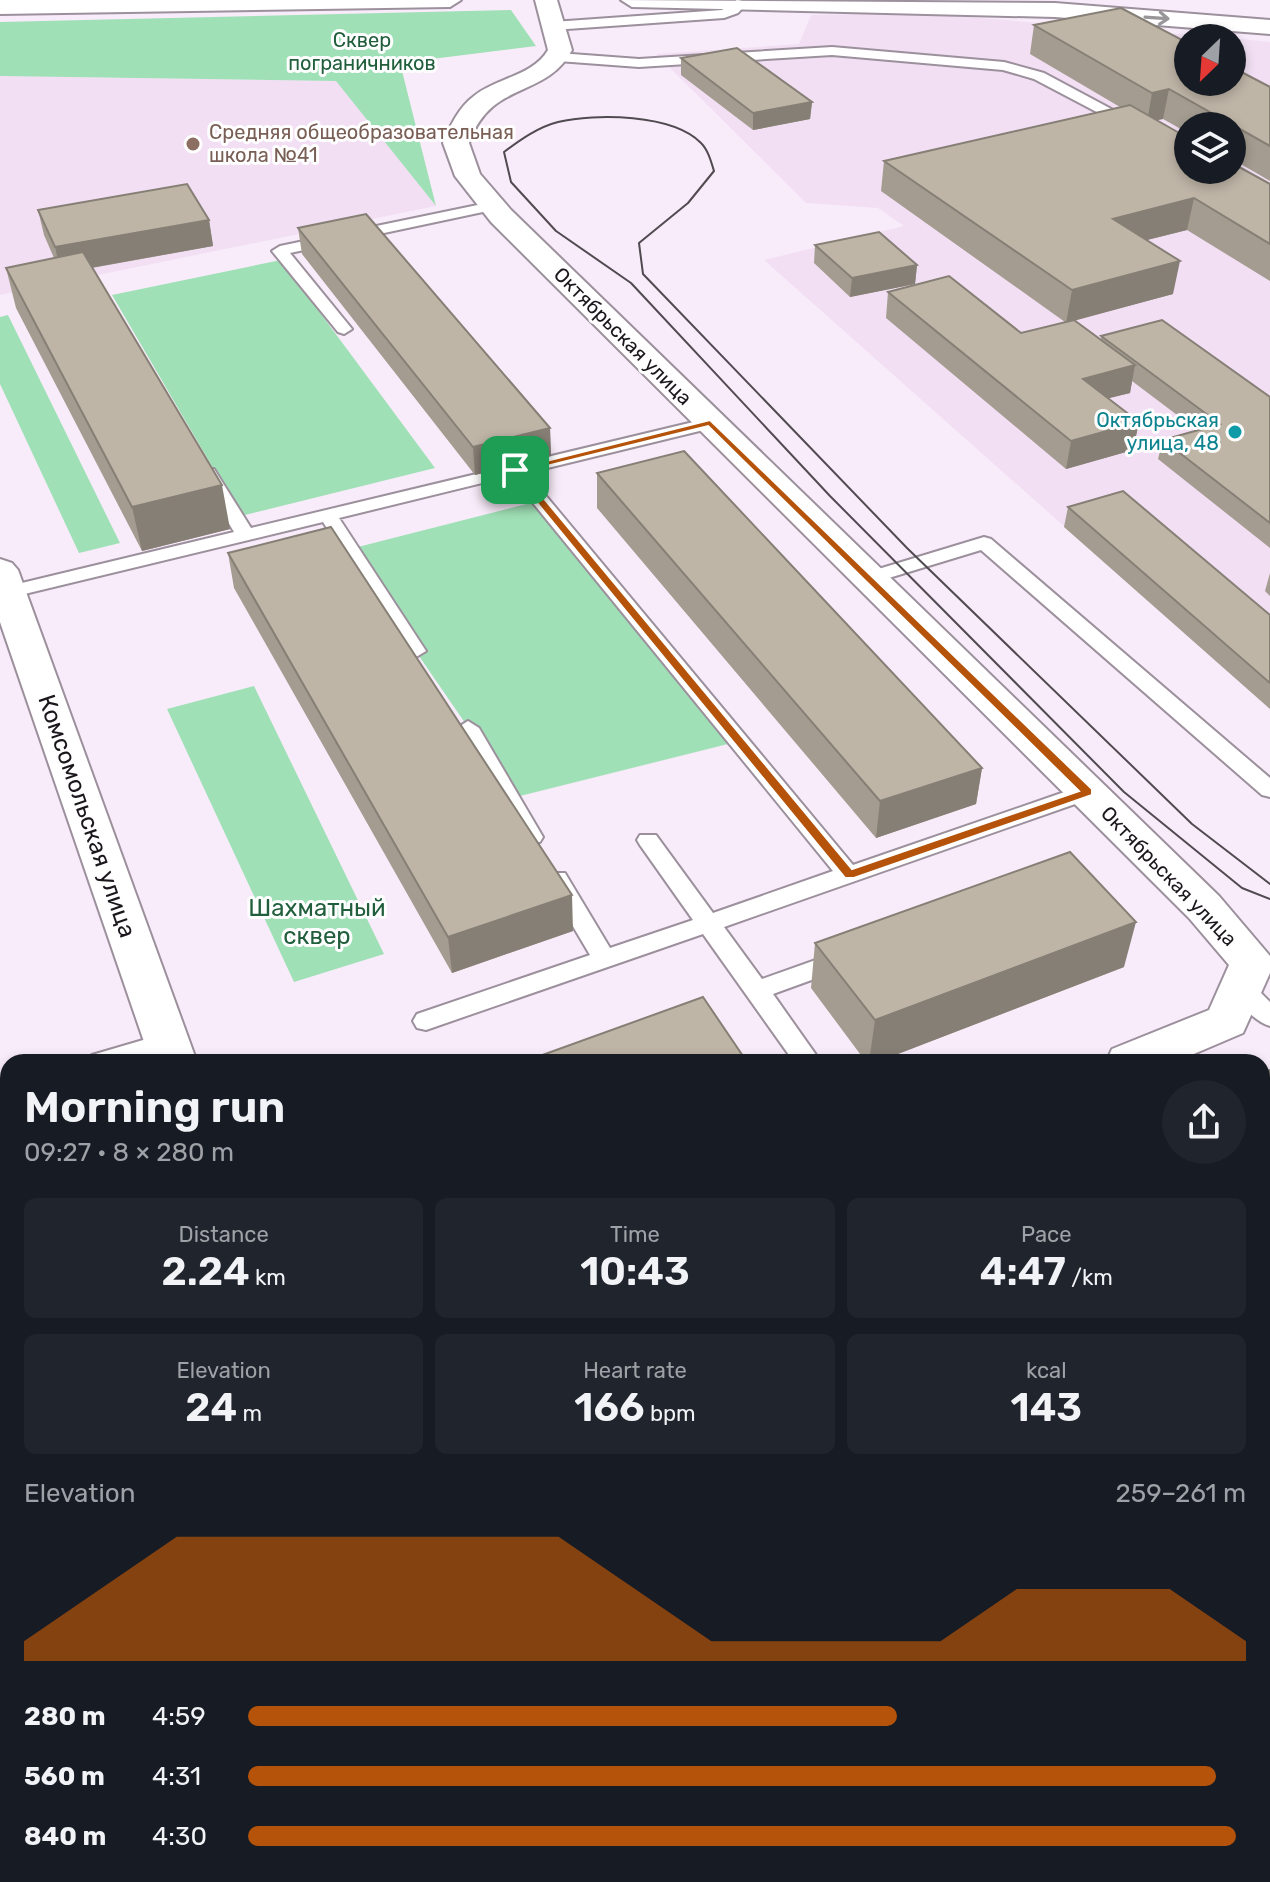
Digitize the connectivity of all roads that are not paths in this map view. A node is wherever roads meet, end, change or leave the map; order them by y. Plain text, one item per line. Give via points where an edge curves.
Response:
1 (450, 0) edge
2 (632, 0) edge
3 (742, 2) edge
4 (0, 7) edge
5 (1270, 27) edge
6 (552, 28) edge
7 (1174, 148) edge
8 (492, 206) junction
9 (344, 329) dead end
10 (710, 423) junction
11 (198, 456) edge
12 (515, 470) junction
13 (329, 516) junction
14 (246, 536) junction
15 (869, 578) junction
16 (4, 581) edge
17 (416, 651) edge
18 (468, 728) dead end
19 (1270, 790) edge
20 (1087, 792) junction
21 (648, 840) dead end
22 (849, 875) junction
23 (709, 923) junction
24 (859, 953) edge
25 (605, 960) junction
26 (1254, 989) edge
27 (757, 990) junction
28 (426, 1021) dead end
29 (170, 1052) edge
30 (802, 1054) edge
31 (1148, 1054) edge

1 - 4 street
2 - 3 street
3 -> 5 street via 1055,10
3 - 6 lane via 724,14
6 - 7 lane via 639,63 832,51 1004,66 1039,76
6 - 8 street, Октябрьская улица via 543,68 484,99 465,119 456,143 468,176
8 - 9 lane via 280,251
8 - 10 street, Октябрьская улица
10 - 12 lane
10 - 15 street, Октябрьская улица
11 - 14 lane
12 - 13 lane
12 - 22 lane
13 - 14 lane
13 - 17 lane
14 - 16 lane
15 - 19 lane via 984,543
15 - 20 street, Октябрьская улица
16 - 29 street, Комсомольская улица
18 - 25 lane
20 - 22 lane
20 - 26 street, Октябрьская улица via 1204,907
21 - 23 lane
22 - 23 lane
23 - 25 lane
23 - 27 lane
24 - 27 lane
25 - 28 lane
26 - 31 street via 1227,1021
27 - 30 lane

